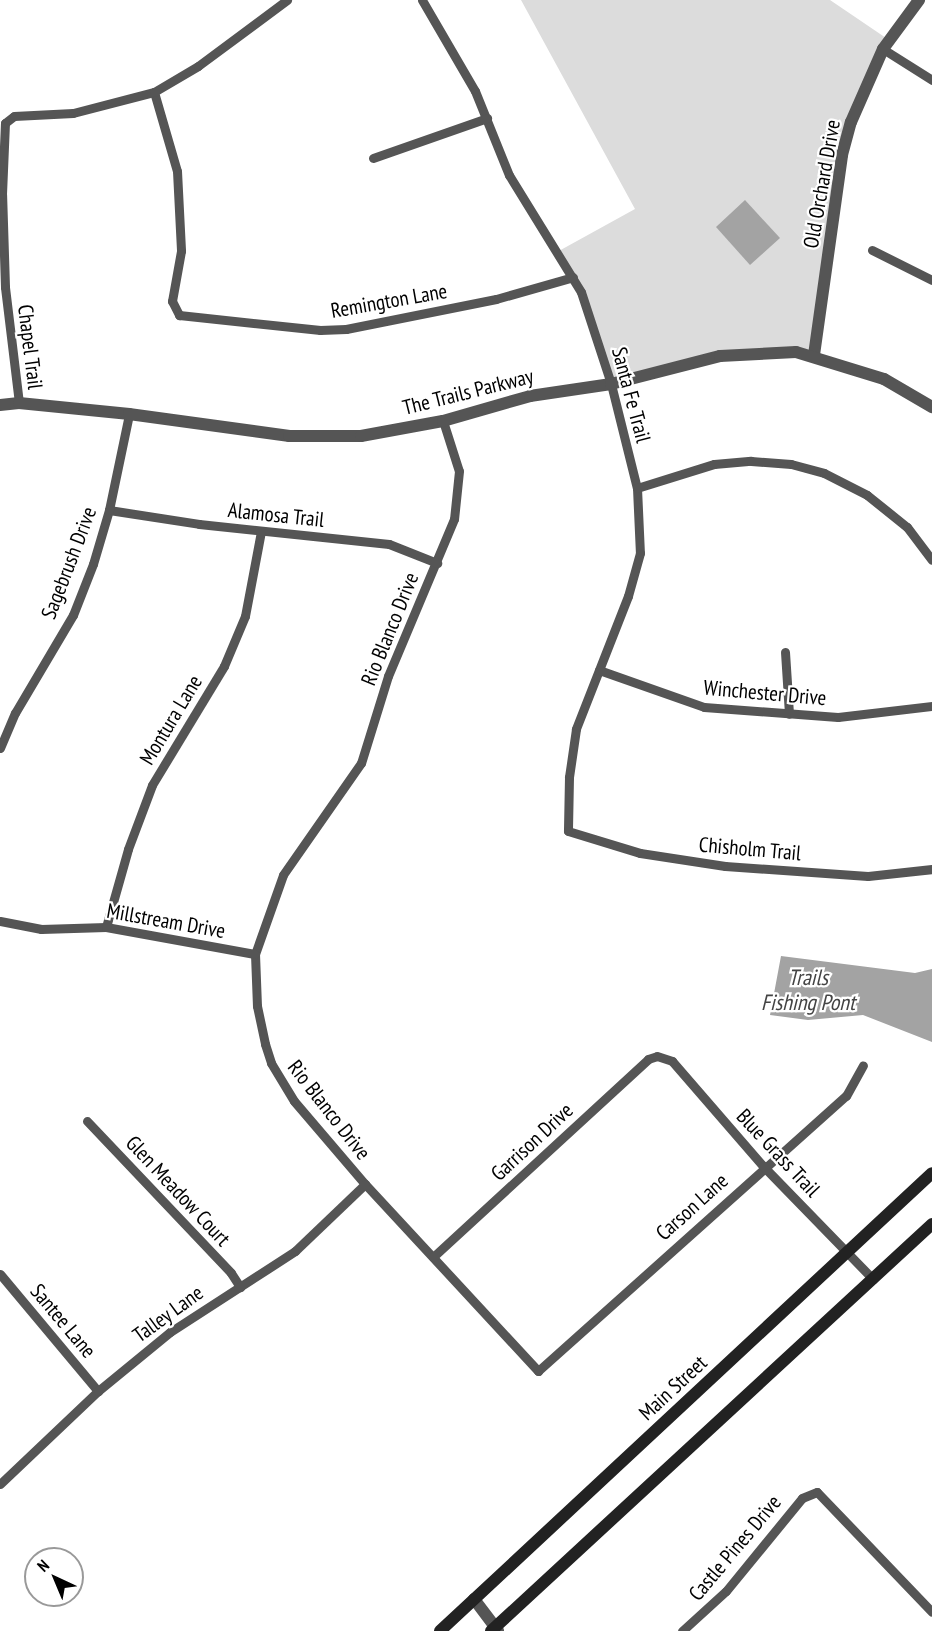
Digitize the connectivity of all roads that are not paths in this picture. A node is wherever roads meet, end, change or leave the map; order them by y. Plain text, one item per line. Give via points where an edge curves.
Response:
1 (287, 0) edge
2 (422, 0) edge
3 (919, 0) edge
4 (883, 50) junction
5 (932, 80) edge
6 (153, 92) junction
7 (487, 118) junction
8 (373, 158) dead end
9 (872, 250) dead end
10 (573, 277) junction
11 (932, 280) edge
12 (814, 355) junction
13 (611, 384) junction
14 (19, 403) junction
15 (0, 405) edge
16 (932, 407) edge
17 (129, 414) junction
18 (443, 421) junction
19 (637, 488) junction
20 (109, 510) junction
21 (261, 531) junction
22 (932, 560) edge
23 (437, 563) junction
24 (785, 652) dead end
25 (599, 670) junction
26 (932, 706) edge
27 (789, 714) junction
28 (0, 748) edge
29 (568, 831) joint
30 (932, 869) edge
31 (0, 921) edge
32 (106, 927) junction
33 (255, 954) junction
34 (657, 1056) joint
35 (863, 1065) dead end
36 (87, 1121) dead end
37 (763, 1166) junction
38 (932, 1173) edge
39 (365, 1184) junction
40 (932, 1224) edge
41 (846, 1252) junction
42 (433, 1257) junction
43 (0, 1274) edge
44 (873, 1279) junction
45 (240, 1287) junction
46 (538, 1371) joint
47 (98, 1391) junction
48 (0, 1484) edge
49 (474, 1599) junction
50 (932, 1612) edge
51 (498, 1630) edge
52 (440, 1631) edge
53 (682, 1631) edge

1 - 6 street via 198,66
2 - 7 street, Santa Fe Trail
3 - 4 street, Old Orchard Drive
4 - 5 street
4 - 12 street, Old Orchard Drive via 865,85 842,155
6 - 10 street, Remington Lane via 177,171 181,250 172,302 174,310 184,317 346,329 496,299
6 - 14 street, Chapel Trail via 73,113 9,118 4,132 2,194 5,287
7 - 8 street
7 - 10 street, Santa Fe Trail via 509,175
9 - 11 street
10 - 13 street, Santa Fe Trail via 588,309
12 - 13 street, The Trails Parkway via 727,355 677,364
12 - 16 street, The Trails Parkway via 884,379
13 - 18 street, The Trails Parkway via 530,396
13 - 19 street, Santa Fe Trail
14 - 15 street, The Trails Parkway
14 - 17 street, The Trails Parkway
17 - 18 street, The Trails Parkway via 289,436 330,437
17 - 20 street, Sagebrush Drive
18 - 23 street, Rio Blanco Drive via 459,471 460,487 454,519
19 - 22 street via 714,464 791,464 824,473 867,495 907,527
19 - 25 street, Santa Fe Trail via 640,553
20 - 21 street, Alamosa Trail
20 - 28 street, Sagebrush Drive via 72,615 15,713
21 - 23 street, Alamosa Trail via 389,544
21 - 32 street, Montura Lane via 245,616 224,666 152,786 128,849
23 - 33 street, Rio Blanco Drive via 388,676 361,763 283,875
24 - 27 street
25 - 27 street, Winchester Drive via 696,706
25 - 29 street, Santa Fe Trail via 576,729 568,777
26 - 27 street, Winchester Drive via 864,717
29 - 30 street, Chisholm Trail via 640,853 725,866 868,876
31 - 32 street, Millstream Drive via 41,929
32 - 33 street, Millstream Drive
33 - 39 street, Rio Blanco Drive via 259,1023 271,1063 294,1101
34 - 37 street, Blue Grass Trail via 672,1062
34 - 42 street, Garrison Drive via 648,1059
35 - 37 street, Carson Lane via 846,1096
36 - 45 street, Glen Meadow Court
37 - 41 street, Blue Grass Trail
37 - 46 street, Carson Lane
38 - 41 main road, Main Street
39 - 42 street, Rio Blanco Drive
39 - 45 street, Talley Lane via 295,1251
40 - 44 main road
41 - 44 street, Blue Grass Trail
41 - 49 main road, Main Street
42 - 46 street, Rio Blanco Drive
43 - 47 street, Santee Lane
44 - 51 main road
45 - 47 street, Talley Lane via 175,1327
47 - 48 street, Talley Lane
49 - 51 street
49 - 52 main road, Main Street
50 - 53 street, Castle Pines Drive via 817,1492 802,1498 726,1591

